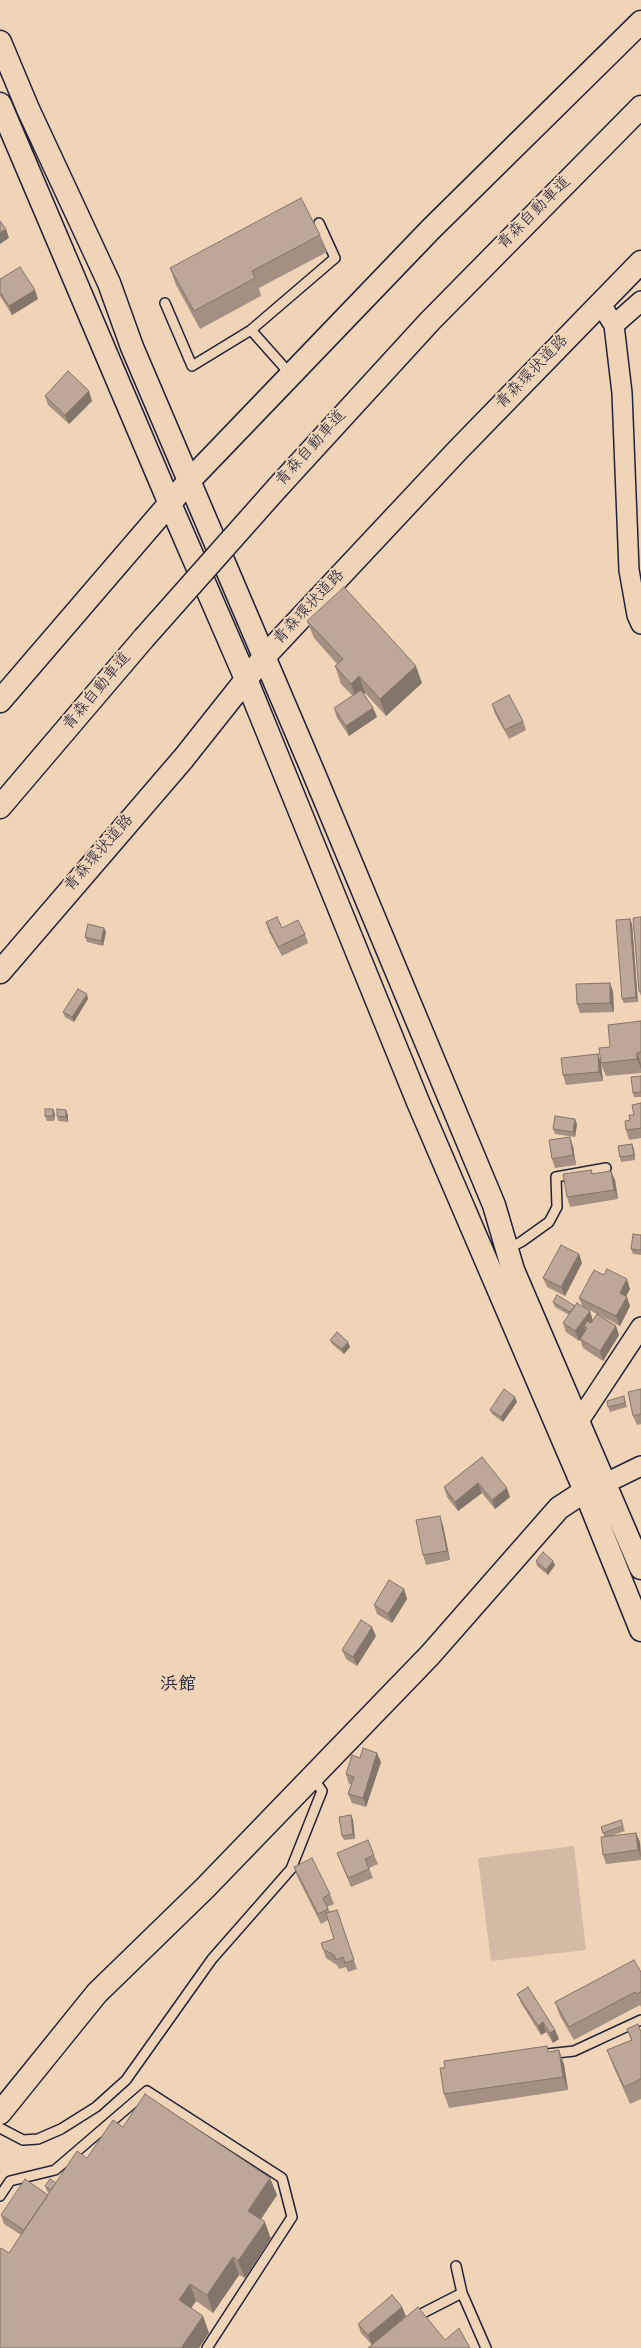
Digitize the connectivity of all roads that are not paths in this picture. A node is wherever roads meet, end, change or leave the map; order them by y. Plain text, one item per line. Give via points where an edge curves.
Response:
1 (641, 22) edge
2 (0, 42) edge
3 (0, 104) edge
4 (641, 107) edge
5 (319, 223) dead end
6 (641, 262) edge
7 (641, 301) edge
8 (165, 303) dead end
9 (600, 303) junction
10 (614, 325) junction
11 (251, 330) junction
12 (291, 375) junction
13 (189, 481) junction
14 (170, 504) junction
15 (641, 624) edge
16 (264, 656) junction
17 (246, 679) junction
18 (0, 702) edge
19 (0, 807) edge
20 (0, 972) edge
21 (606, 1168) dead end
22 (507, 1249) junction
23 (641, 1327) edge
24 (580, 1422) junction
25 (564, 1442) junction
26 (641, 1466) edge
27 (606, 1483) junction
28 (585, 1491) junction
29 (641, 1568) edge
30 (641, 1630) edge
31 (313, 1778) junction
32 (641, 2020) edge
33 (535, 2055) edge
34 (0, 2113) edge
35 (0, 2128) edge
36 (0, 2196) edge
37 (456, 2266) dead end
38 (462, 2293) junction
39 (408, 2324) edge
40 (207, 2348) edge
41 (486, 2348) edge

1 - 12 main road via 431,229
2 - 13 main road via 28,109 109,283 132,347
3 - 14 main road
4 - 19 main road, 青森自動車道, bridge via 430,322 278,487 144,638
5 - 11 lane via 335,258
6 - 9 main road, 青森環状道路
7 - 10 street
8 - 11 lane via 192,366
9 - 10 street
9 - 16 main road, 青森環状道路
10 - 15 street via 622,393 629,570
11 - 12 lane
12 - 13 main road
13 - 14 main road
13 - 16 main road
14 - 17 main road
14 - 18 main road
16 - 17 main road, 青森環状道路
16 - 22 main road via 494,1205
17 - 20 main road, 青森環状道路 via 183,759
17 - 25 main road via 418,1102
21 - 22 lane via 556,1177 557,1207 549,1222
22 - 24 main road
23 - 24 street
24 - 25 street
24 - 27 main road
25 - 28 main road
26 - 27 street
27 - 28 main road
27 - 29 main road
28 - 30 main road
28 - 31 main road via 559,1508 430,1655
31 - 34 main road via 206,1888 97,1993
31 - 35 lane via 322,1791 291,1869 212,1959 126,2080 96,2107 61,2129 38,2139 23,2140
32 - 33 lane via 574,2051
36 - 40 lane via 10,2182 55,2170 148,2092 282,2178 292,2217
37 - 38 lane
38 - 39 lane via 419,2314
38 - 41 lane

